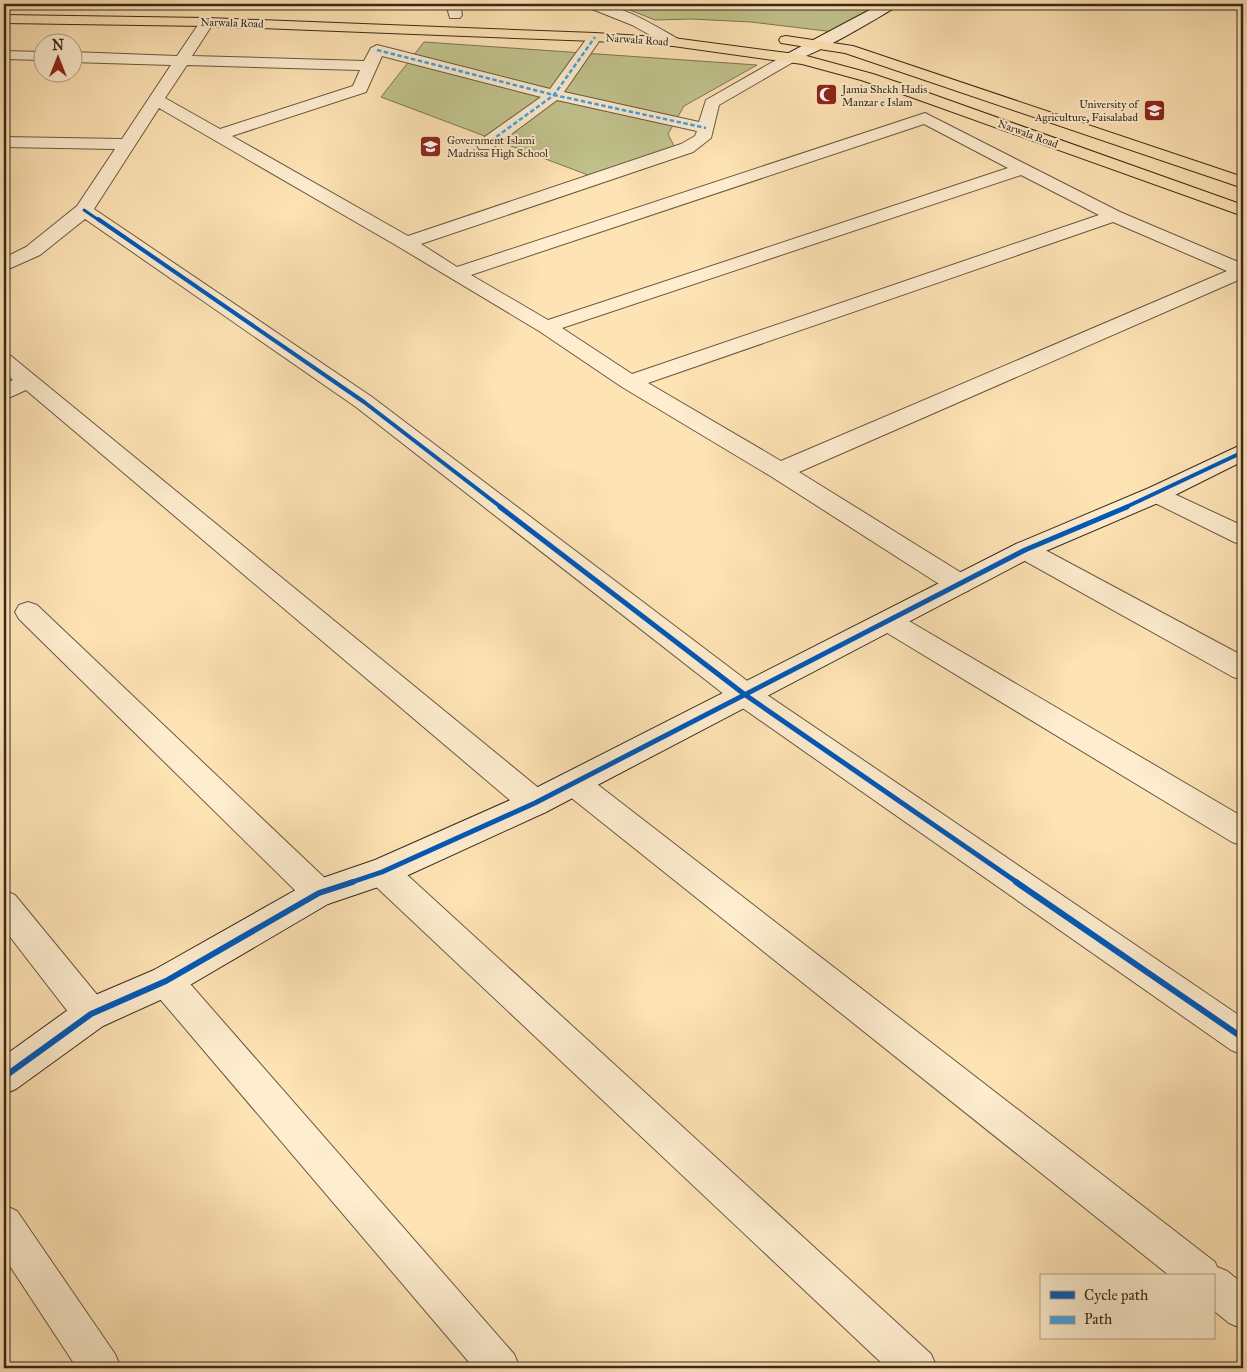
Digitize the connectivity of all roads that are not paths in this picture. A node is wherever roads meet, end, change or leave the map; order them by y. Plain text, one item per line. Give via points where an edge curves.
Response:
1 (592, 4) edge
2 (891, 4) edge
3 (454, 9) edge
4 (435, 14) dead end
5 (474, 15) dead end
6 (4, 19) edge
7 (590, 20) dead end
8 (207, 22) junction
9 (637, 22) junction
10 (676, 26) dead end
11 (385, 29) junction
12 (596, 37) junction
13 (772, 38) dead end
14 (673, 42) junction
15 (819, 44) junction
16 (377, 50) junction
17 (4, 55) edge
18 (32, 56) edge
19 (82, 57) edge
20 (790, 58) junction
21 (180, 60) junction
22 (370, 66) junction
23 (554, 95) junction
24 (156, 99) junction
25 (706, 128) junction
26 (217, 135) junction
27 (4, 142) edge
28 (127, 144) junction
29 (485, 145) dead end
30 (1022, 169) junction
31 (1243, 183) edge
32 (84, 210) junction
33 (1243, 212) edge
34 (1114, 216) junction
35 (406, 243) junction
36 (4, 265) edge
37 (1243, 271) edge
38 (455, 274) junction
39 (546, 327) junction
40 (4, 362) edge
41 (27, 381) junction
42 (630, 382) junction
43 (4, 393) edge
44 (1243, 452) edge
45 (780, 471) junction
46 (1157, 494) junction
47 (1243, 536) edge
48 (1026, 550) junction
49 (960, 584) junction
50 (28, 612) dead end
51 (888, 621) junction
52 (1243, 669) edge
53 (744, 694) junction
54 (574, 783) junction
55 (535, 803) junction
56 (1243, 833) edge
57 (382, 872) junction
58 (319, 893) junction
59 (4, 904) edge
60 (166, 981) junction
61 (91, 1014) junction
62 (1243, 1038) edge
63 (4, 1077) edge
64 (4, 1224) edge
65 (1198, 1274) edge
66 (1214, 1286) edge
67 (1243, 1309) edge
68 (102, 1368) edge
69 (500, 1368) edge
70 (917, 1368) edge

1 - 9 street
2 - 15 street
3 - 4 main road
3 - 5 main road
6 - 8 main road, Narwala Road
7 - 9 main road, Narwala Road
8 - 11 main road, Narwala Road
8 - 21 street
9 - 10 main road, Narwala Road
9 - 14 street
11 - 12 main road, Narwala Road
11 - 16 street
12 - 14 main road, Narwala Road
12 - 23 street
13 - 15 main road, Narwala Road
14 - 20 main road, Narwala Road
15 - 20 street
15 - 31 main road, Narwala Road via 848,49
16 - 22 street
16 - 23 street
17 - 18 street
19 - 21 street
20 - 25 street via 712,103
20 - 33 main road, Narwala Road via 876,80
21 - 22 street
21 - 24 street
22 - 26 street via 360,89
23 - 25 street
23 - 29 street
24 - 26 street
24 - 28 street
25 - 35 street via 703,138 687,148
26 - 35 street
27 - 28 street
28 - 32 street
30 - 34 street
30 - 38 street via 924,118
30 - 39 street
32 - 36 street via 33,251
32 - 53 street via 364,402
34 - 37 street
34 - 42 street
35 - 38 street
37 - 45 street
38 - 39 street
39 - 42 street
40 - 41 street
41 - 43 street
41 - 55 street
42 - 45 street
44 - 46 street
45 - 49 street
46 - 47 street
46 - 48 street
48 - 49 street
48 - 52 street
49 - 51 street
50 - 58 street
51 - 53 street
51 - 56 street
53 - 54 street
53 - 62 street
54 - 55 street
54 - 65 street
55 - 57 street
57 - 58 street
57 - 70 street
58 - 60 street
59 - 61 street
60 - 61 street
60 - 69 street
61 - 63 street
64 - 68 street
66 - 67 street

